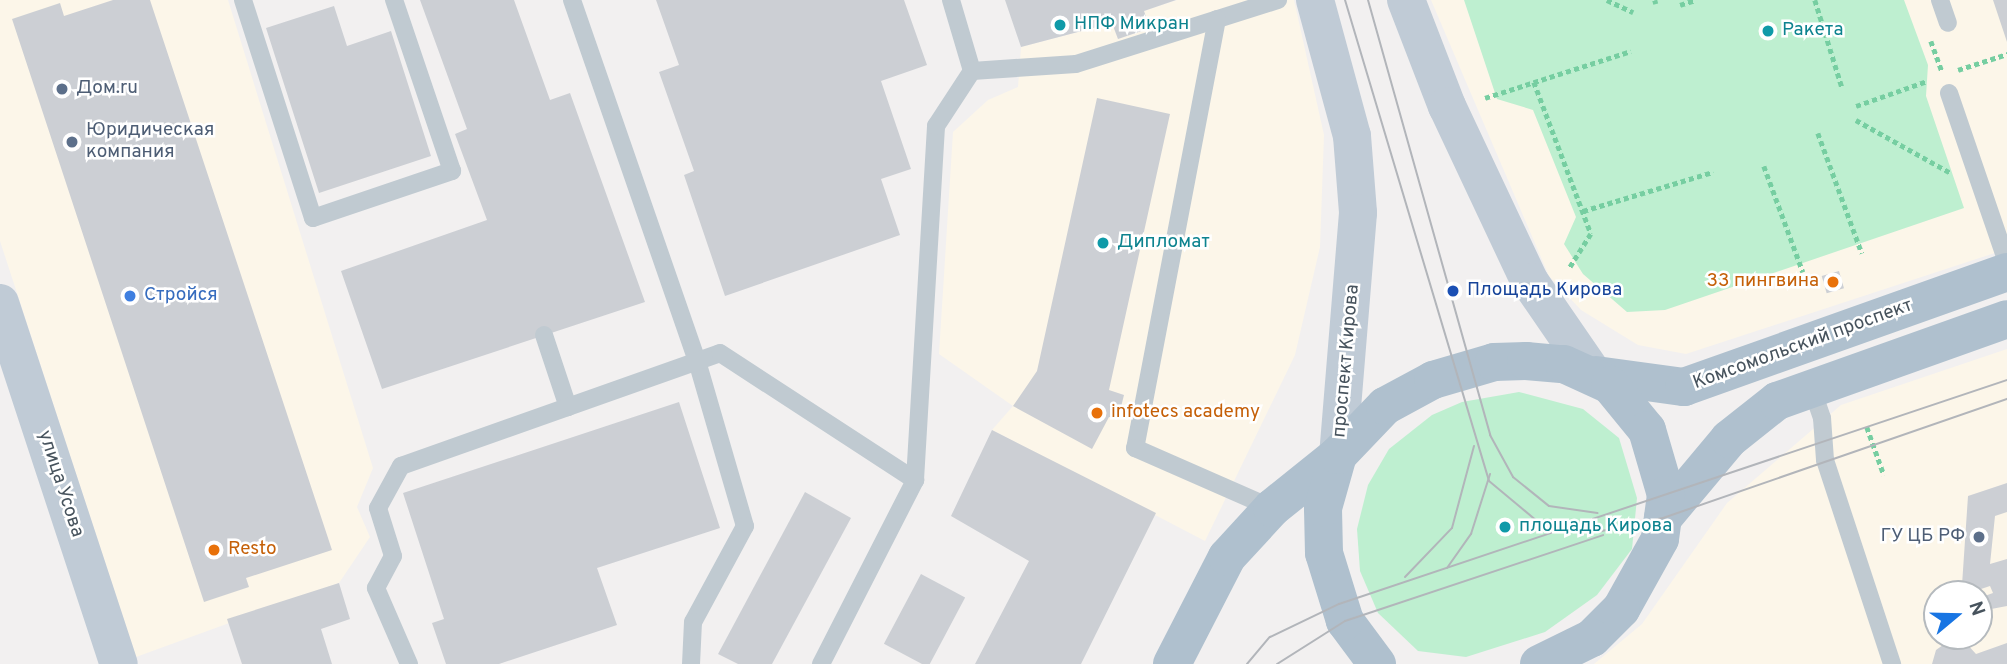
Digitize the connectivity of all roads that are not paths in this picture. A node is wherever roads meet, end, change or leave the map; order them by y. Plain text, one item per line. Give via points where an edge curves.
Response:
1 (243, 0) edge
2 (394, 0) edge
3 (572, 0) edge
4 (951, 0) edge
5 (1278, 0) edge
6 (1315, 0) edge
7 (1406, 0) edge
8 (1940, 0) edge
9 (1217, 19) junction
10 (1948, 23) dead end
11 (972, 71) junction
12 (1949, 93) dead end
13 (2007, 262) edge
14 (2007, 272) edge
15 (0, 303) edge
16 (2007, 319) edge
17 (544, 335) dead end
18 (697, 361) junction
19 (1594, 375) junction
20 (1812, 388) junction
21 (568, 407) junction
22 (1338, 456) junction
23 (915, 480) junction
24 (1665, 507) junction
25 (1272, 509) junction
26 (119, 664) edge
27 (409, 664) edge
28 (691, 664) edge
29 (821, 664) edge
30 (1172, 664) edge
31 (1377, 664) edge
32 (1539, 664) edge
33 (1892, 664) edge

1 - 2 lane via 313,218 452,172
3 - 18 lane
4 - 11 lane
5 - 9 lane
6 - 22 main road, проспект Кирова via 1352,136 1358,213
7 - 19 main road via 1447,106 1530,282
8 - 10 lane
9 - 11 lane via 1076,64
9 - 25 lane via 1135,448
11 - 23 lane via 936,126
12 - 13 lane
14 - 19 main road, Комсомольский проспект via 1684,387
15 - 26 main road, улица Усова
16 - 20 main road
17 - 21 lane
18 - 21 lane
18 - 23 lane via 720,353
18 - 28 lane via 745,526 693,622
19 - 22 main road via 1526,361 1456,372 1385,406
19 - 24 main road via 1621,395 1647,430
20 - 24 main road via 1777,401 1729,439
20 - 33 lane via 1822,418 1825,460
21 - 27 lane via 401,466 378,508 393,556 376,588 397,649
22 - 25 main road, проспект Кирова
22 - 31 main road via 1323,508 1324,553 1345,621
23 - 29 lane
24 - 32 main road via 1650,564 1613,618 1592,638
25 - 30 main road, проспект Кирова via 1227,557

